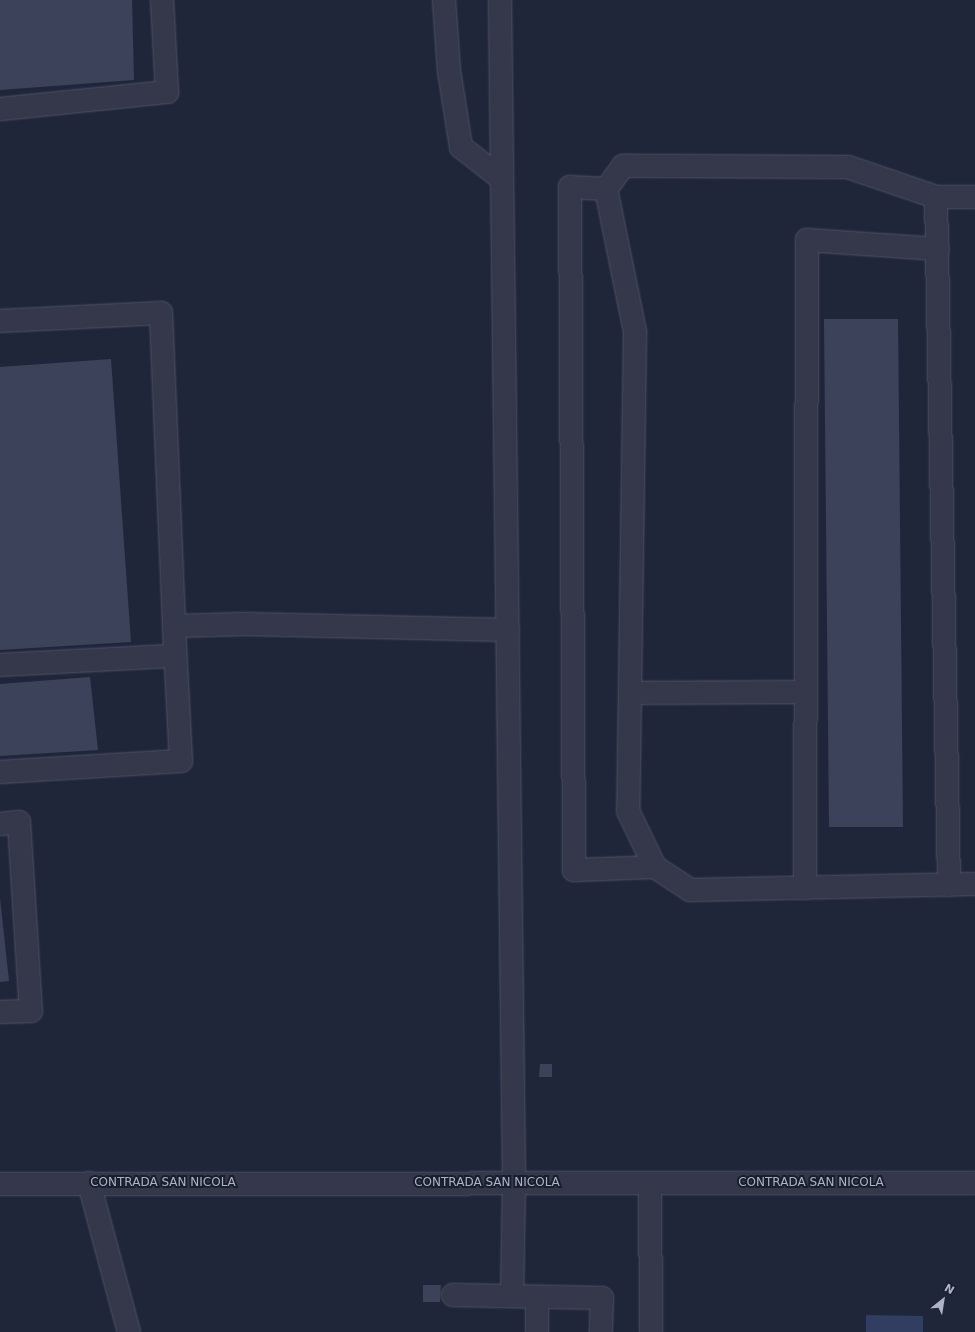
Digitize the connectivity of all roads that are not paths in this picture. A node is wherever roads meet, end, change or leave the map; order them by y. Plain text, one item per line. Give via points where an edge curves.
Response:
1 (162, 0) edge
2 (444, 0) edge
3 (500, 0) edge
4 (0, 109) edge
5 (502, 179) junction
6 (606, 189) junction
7 (936, 197) junction
8 (975, 197) edge
9 (938, 249) junction
10 (0, 322) edge
11 (174, 626) junction
12 (508, 630) junction
13 (174, 656) junction
14 (0, 665) edge
15 (804, 692) junction
16 (630, 693) junction
17 (0, 772) edge
18 (0, 824) edge
19 (655, 867) junction
20 (975, 884) edge
21 (949, 885) junction
22 (805, 888) junction
23 (0, 1012) edge
24 (89, 1183) junction
25 (514, 1183) junction
26 (650, 1183) junction
27 (975, 1183) edge
28 (0, 1184) edge
29 (452, 1295) dead end
30 (512, 1296) junction
31 (537, 1297) junction
32 (129, 1332) edge
33 (537, 1332) edge
34 (601, 1332) edge
35 (651, 1332) edge

1 - 4 street via 167,92
2 - 5 street via 448,71 461,147
3 - 5 street
5 - 12 street
6 - 7 street via 623,166 848,167
6 - 16 street via 635,332
6 - 19 street via 570,187 574,870
7 - 8 street
7 - 9 street
9 - 15 street via 807,240
9 - 21 street
10 - 11 street via 161,312
11 - 12 street via 245,624
11 - 13 street
12 - 25 street
13 - 14 street
13 - 17 street via 181,761
15 - 16 street
15 - 22 street
16 - 19 street via 628,811
18 - 23 street via 19,822 30,1011
19 - 22 street via 690,890
20 - 21 street
21 - 22 street
24 - 25 street, CONTRADA SAN NICOLA
24 - 28 street, CONTRADA SAN NICOLA
24 - 32 street
25 - 26 street, CONTRADA SAN NICOLA
25 - 30 street
26 - 27 street, CONTRADA SAN NICOLA
26 - 35 street
29 - 30 street
30 - 31 street
31 - 33 street
31 - 34 street via 602,1298

